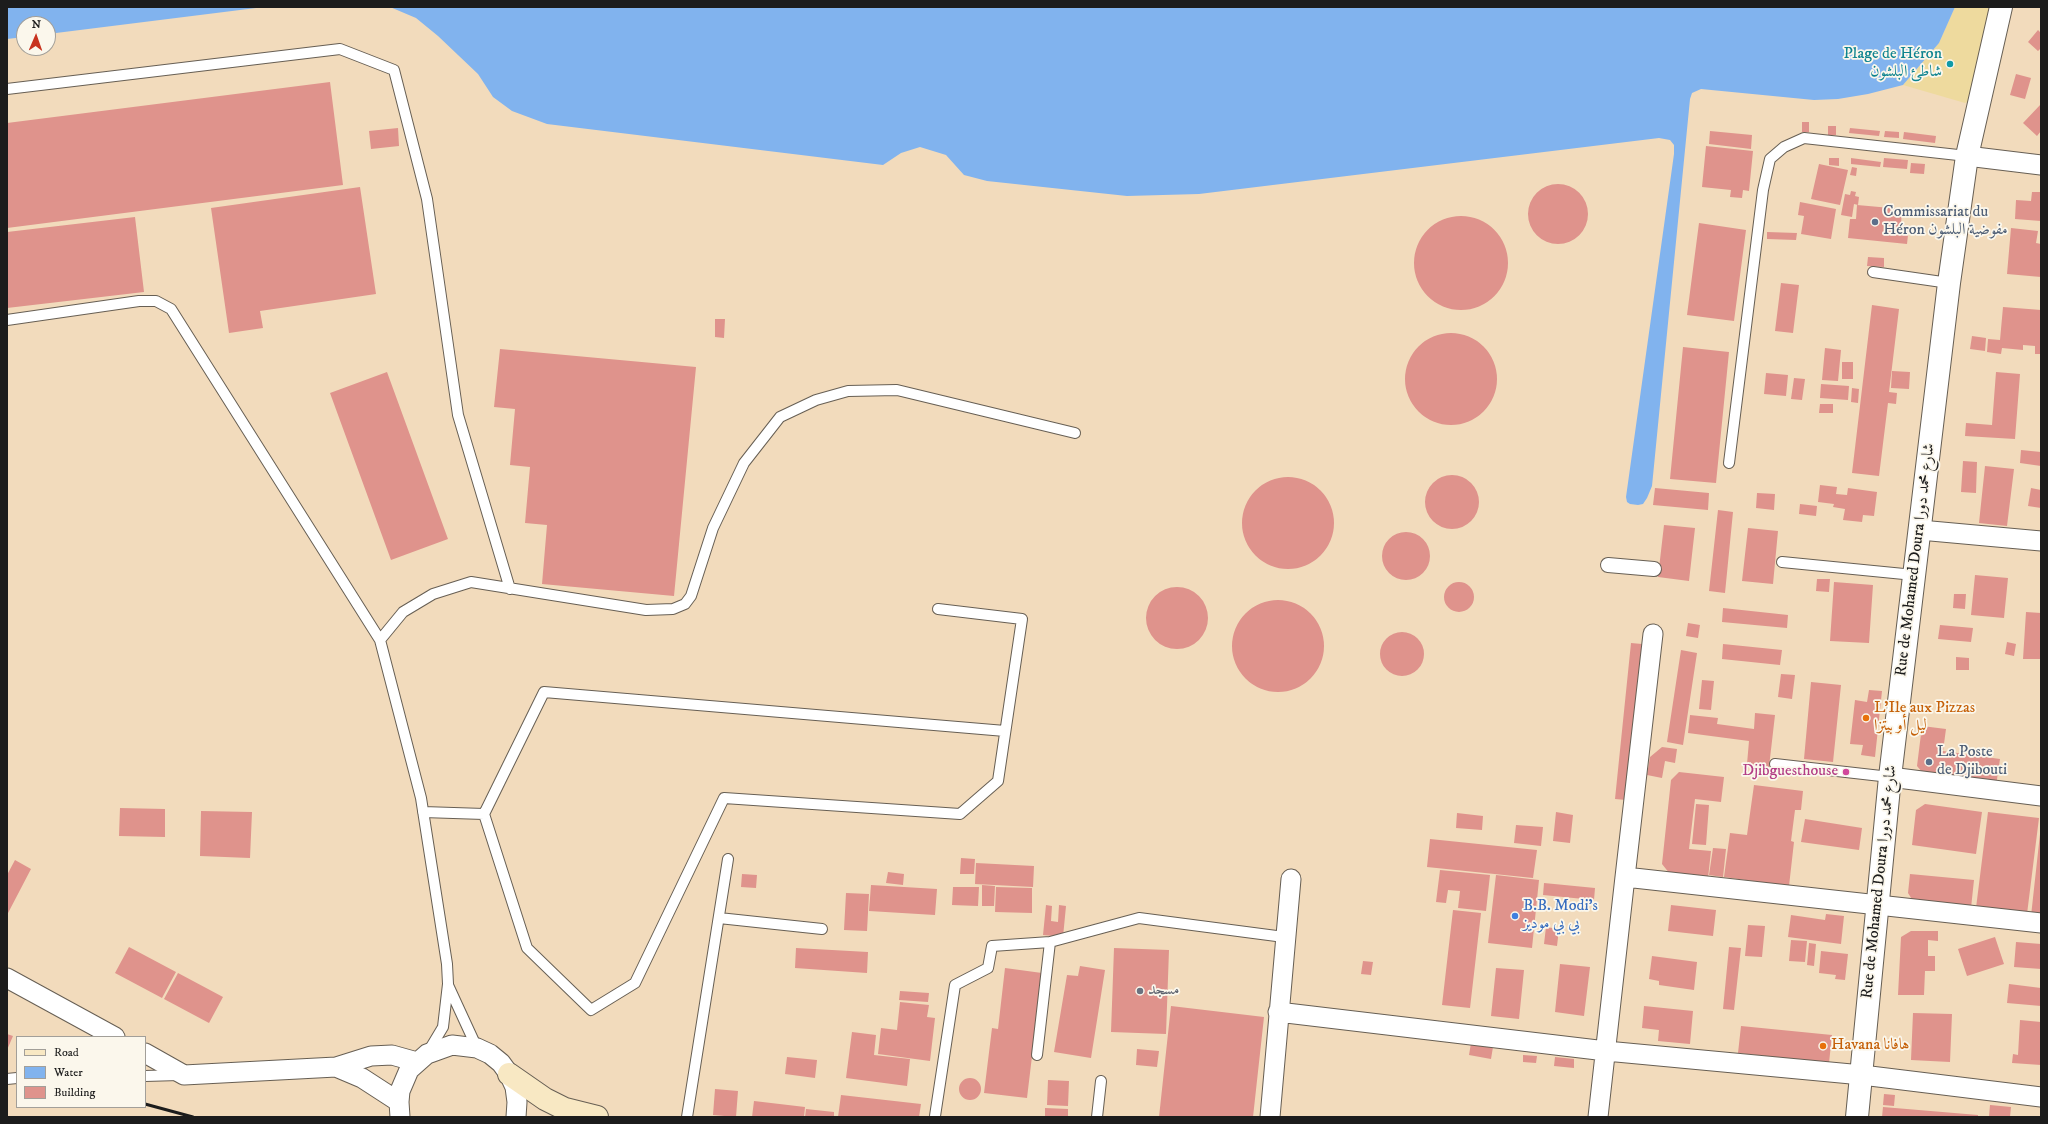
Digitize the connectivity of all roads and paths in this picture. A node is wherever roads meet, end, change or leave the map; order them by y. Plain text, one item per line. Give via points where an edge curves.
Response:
1 (2001, 7) edge
2 (7, 89) edge
3 (1967, 156) junction
4 (2041, 165) edge
5 (1873, 272) dead end
6 (1949, 283) junction
7 (7, 320) edge
8 (1074, 433) dead end
9 (1729, 463) dead end
10 (1920, 530) junction
11 (2041, 541) edge
12 (1782, 562) dead end
13 (1608, 565) dead end
14 (1654, 569) dead end
15 (1914, 575) junction
16 (510, 588) junction
17 (938, 609) dead end
18 (1653, 634) dead end
19 (380, 640) junction
20 (1005, 731) junction
21 (1775, 764) dead end
22 (1890, 777) junction
23 (2041, 796) edge
24 (423, 812) junction
25 (484, 814) junction
26 (728, 859) dead end
27 (1625, 877) junction
28 (1291, 879) dead end
29 (1876, 903) junction
30 (719, 918) junction
31 (2041, 922) edge
32 (822, 929) dead end
33 (1284, 937) junction
34 (1050, 942) junction
35 (7, 978) edge
36 (448, 984) junction
37 (1278, 1012) junction
38 (113, 1036) edge
39 (477, 1048) junction
40 (1606, 1051) junction
41 (146, 1054) edge
42 (1037, 1055) dead end
43 (422, 1058) junction
44 (336, 1067) junction
45 (509, 1074) junction
46 (184, 1075) junction
47 (1862, 1075) junction
48 (146, 1076) edge
49 (1100, 1081) dead end
50 (2041, 1097) edge
51 (400, 1113) edge
52 (935, 1116) dead end
53 (516, 1117) edge
54 (597, 1117) edge
55 (687, 1117) edge
56 (1097, 1117) edge
57 (1270, 1117) edge
58 (1598, 1117) edge
59 (1857, 1117) edge

1 - 3 street, Rue de Mohamed Doura شارع محمد دورا
2 - 16 lane via 340,49 394,70 426,199 458,415
3 - 4 street
3 - 6 street, Rue de Mohamed Doura شارع محمد دورا
3 - 9 lane via 1804,138 1784,147 1770,159 1763,190
5 - 6 lane
6 - 10 street, Rue de Mohamed Doura شارع محمد دورا
7 - 19 lane via 139,301 156,301 171,309
8 - 16 lane via 897,390 848,391 816,400 780,417 744,463 713,528 691,596 685,604 673,609 646,610
10 - 11 street
10 - 15 street, Rue de Mohamed Doura شارع محمد دورا
12 - 15 lane
13 - 14 street
15 - 22 street, Rue de Mohamed Doura شارع محمد دورا
16 - 19 lane via 471,582 433,594 403,612
17 - 20 lane via 1022,619
18 - 27 street
19 - 24 lane
20 - 25 lane via 544,692
20 - 25 lane via 998,781 960,814 724,798 635,984 591,1010 527,948
21 - 22 lane
22 - 23 street
22 - 29 street, Rue de Mohamed Doura شارع محمد دورا
24 - 25 lane
24 - 36 lane
26 - 30 lane
27 - 29 street
27 - 40 street
28 - 33 street
29 - 31 street
29 - 47 street, Rue de Mohamed Doura شارع محمد دورا
30 - 32 lane
30 - 55 lane
33 - 34 lane via 1139,918
33 - 37 street
34 - 42 lane
34 - 52 lane via 992,946 988,968 955,985
35 - 38 street
36 - 39 lane
36 - 43 lane via 443,1027
37 - 40 street
37 - 57 street
39 - 43 street via 452,1045
39 - 45 street via 490,1054
40 - 47 street
40 - 58 street
41 - 46 street
43 - 44 street via 370,1056
43 - 51 street via 404,1080
44 - 46 street
44 - 51 street via 362,1078
45 - 53 street via 515,1088
45 - 54 main road via 526,1088 564,1109
46 - 48 lane
47 - 50 street
47 - 59 street, Rue de Mohamed Doura شارع محمد دورا
49 - 56 lane

